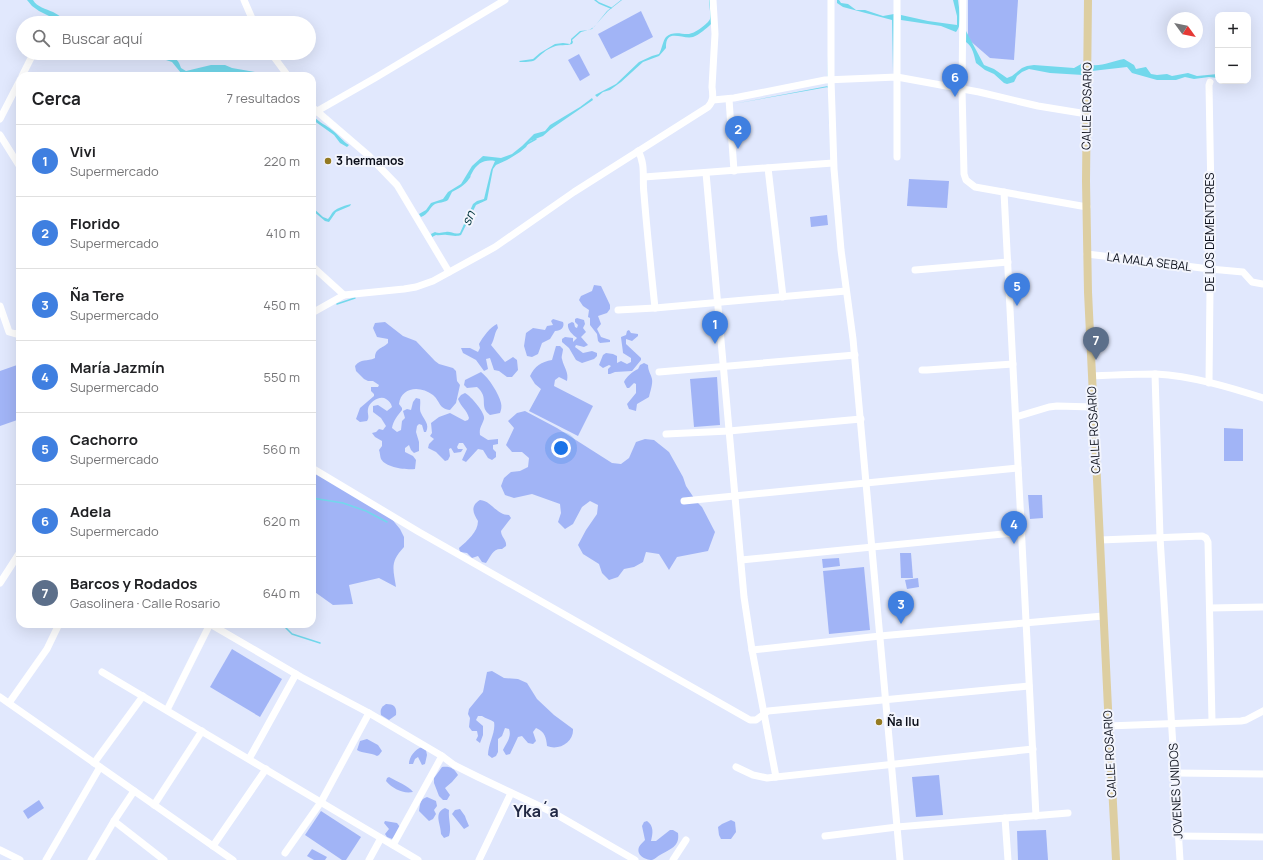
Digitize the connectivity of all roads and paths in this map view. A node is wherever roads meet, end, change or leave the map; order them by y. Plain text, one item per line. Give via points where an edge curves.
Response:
1 (244, 0) edge
2 (505, 0) edge
3 (713, 0) edge
4 (831, 0) edge
5 (897, 0) edge
6 (963, 0) edge
7 (1088, 0) edge
8 (251, 16) edge
9 (30, 60) edge
10 (276, 60) edge
11 (24, 72) edge
12 (285, 72) edge
13 (897, 76) junction
14 (831, 80) junction
15 (1210, 82) dead end
16 (16, 88) edge
17 (962, 89) junction
18 (729, 99) junction
19 (713, 100) junction
20 (316, 110) edge
21 (316, 114) edge
22 (1087, 114) junction
23 (0, 119) edge
24 (0, 135) edge
25 (638, 151) junction
26 (897, 157) dead end
27 (16, 161) edge
28 (833, 163) junction
29 (768, 168) junction
30 (734, 171) junction
31 (706, 173) junction
32 (644, 178) junction
33 (1004, 192) junction
34 (1087, 207) junction
35 (1087, 254) junction
36 (1008, 262) junction
37 (1210, 269) junction
38 (316, 270) edge
39 (915, 270) dead end
40 (449, 272) junction
41 (1263, 284) edge
42 (846, 291) junction
43 (344, 295) junction
44 (783, 297) junction
45 (718, 303) junction
46 (0, 306) edge
47 (655, 308) junction
48 (618, 310) dead end
49 (316, 311) edge
50 (16, 334) edge
51 (855, 355) junction
52 (1013, 364) junction
53 (723, 366) junction
54 (922, 370) dead end
55 (659, 372) dead end
56 (1155, 374) junction
57 (1092, 376) junction
58 (1209, 383) junction
59 (1263, 398) edge
60 (1093, 407) junction
61 (1016, 416) junction
62 (861, 419) junction
63 (729, 431) junction
64 (666, 434) dead end
65 (1018, 468) junction
66 (316, 470) edge
67 (866, 483) junction
68 (735, 495) junction
69 (684, 501) dead end
70 (1022, 532) junction
71 (1160, 537) junction
72 (1100, 540) junction
73 (872, 547) junction
74 (16, 558) edge
75 (741, 560) junction
76 (0, 583) edge
77 (1210, 608) junction
78 (1263, 608) edge
79 (1103, 616) junction
80 (1026, 622) junction
81 (57, 628) edge
82 (208, 628) edge
83 (217, 628) edge
84 (880, 636) junction
85 (752, 650) junction
86 (102, 672) dead end
87 (296, 674) junction
88 (1029, 686) junction
89 (143, 696) junction
90 (0, 697) edge
91 (886, 700) junction
92 (9, 703) junction
93 (167, 710) junction
94 (1263, 710) edge
95 (369, 713) junction
96 (764, 714) junction
97 (1212, 721) junction
98 (1172, 723) junction
99 (1108, 726) junction
100 (202, 731) junction
101 (1033, 749) junction
102 (442, 756) junction
103 (250, 759) junction
104 (891, 764) junction
105 (97, 765) junction
106 (736, 767) dead end
107 (266, 769) junction
108 (1175, 773) junction
109 (1263, 774) edge
110 (776, 777) junction
111 (134, 791) junction
112 (511, 793) junction
113 (321, 802) junction
114 (154, 805) junction
115 (1068, 813) dead end
116 (1036, 816) junction
117 (1005, 818) junction
118 (114, 821) junction
119 (897, 827) junction
120 (825, 836) dead end
121 (1178, 836) junction
122 (1263, 837) edge
123 (381, 838) junction
124 (686, 840) dead end
125 (393, 845) junction
126 (213, 846) junction
127 (0, 850) edge
128 (285, 853) dead end
129 (20, 860) edge
130 (46, 860) edge
131 (91, 860) edge
132 (164, 860) edge
133 (233, 860) edge
134 (369, 860) edge
135 (418, 860) edge
136 (479, 860) edge
137 (635, 860) edge
138 (673, 860) edge
139 (900, 860) edge
140 (1008, 860) edge
141 (1116, 860) edge
142 (1180, 860) edge

1 - 8 street
2 - 20 street
3 - 19 street
4 - 14 street
5 - 13 street
6 - 17 street
7 - 22 main road, CALLE ROSARIO
9 - 11 street
10 - 12 street
13 - 14 street
13 - 17 street
13 - 26 street
14 - 18 street
14 - 28 street
15 - 37 street, DE LOS DEMENTORES
16 - 23 street
17 - 22 street
17 - 33 street via 966,180 975,187
18 - 19 street
18 - 30 street
19 - 25 street via 708,107
21 - 40 street via 369,156 397,185
22 - 34 main road, CALLE ROSARIO
24 - 27 street
25 - 32 street
25 - 40 street via 495,247
28 - 29 street
28 - 42 street
29 - 30 street
29 - 44 street
30 - 31 street
31 - 32 street
31 - 45 street
32 - 47 street via 643,191
33 - 34 street
33 - 36 street
34 - 35 main road, CALLE ROSARIO
35 - 37 street, LA MALA SEBAL
35 - 57 main road, CALLE ROSARIO
36 - 39 street
36 - 52 street
37 - 41 street, LA MALA SEBAL via 1242,272 1252,282
37 - 58 street, DE LOS DEMENTORES
38 - 43 street
40 - 43 street via 416,287
42 - 44 street
42 - 51 street
43 - 49 street
44 - 45 street
45 - 47 street
45 - 53 street
46 - 50 street via 10,332
47 - 48 street
51 - 53 street
51 - 62 street
52 - 54 street
52 - 61 street
53 - 55 street
53 - 63 street
56 - 57 street
56 - 58 street
56 - 71 street, JOVENES UNIDOS
57 - 60 main road, CALLE ROSARIO
58 - 59 street
60 - 61 street via 1057,406
60 - 72 main road, CALLE ROSARIO
61 - 65 street
62 - 63 street
62 - 67 street
63 - 64 street
63 - 68 street
65 - 67 street
65 - 70 street
66 - 96 street via 419,532 748,719 756,720
67 - 68 street
67 - 73 street
68 - 69 street
68 - 75 street
70 - 73 street
70 - 80 street
71 - 72 street
71 - 77 street via 1206,538
71 - 98 street, JOVENES UNIDOS
72 - 79 main road, CALLE ROSARIO
73 - 75 street
73 - 84 street
74 - 76 street
75 - 85 street
77 - 78 street
77 - 97 street
79 - 80 street
79 - 99 main road, CALLE ROSARIO
80 - 84 street
80 - 88 street
81 - 92 street via 47,649
82 - 93 street
83 - 87 street
84 - 85 street
84 - 91 street
85 - 96 street
86 - 89 street
87 - 95 street
87 - 103 street
88 - 91 street
88 - 101 street
89 - 93 street
89 - 105 street
90 - 92 street
91 - 96 street via 768,711
91 - 104 street
92 - 105 street
93 - 100 street
94 - 97 street via 1246,720
95 - 102 street
95 - 113 street
96 - 110 street
97 - 98 street
98 - 99 street
98 - 108 street, JOVENES UNIDOS
99 - 141 main road, CALLE ROSARIO
100 - 103 street
100 - 114 street
101 - 104 street
101 - 116 street
102 - 112 street via 454,765
102 - 125 street
103 - 107 street
104 - 110 street
104 - 119 street
105 - 111 street
105 - 130 street
106 - 110 street via 758,777
107 - 113 street
107 - 126 street
108 - 109 street
108 - 121 street, JOVENES UNIDOS
111 - 114 street
111 - 118 street
112 - 136 street
112 - 137 street via 552,812
113 - 123 street
113 - 128 street
114 - 126 street
115 - 116 street
116 - 117 street
117 - 119 street
117 - 140 street
118 - 131 street
118 - 132 street
119 - 120 street
119 - 139 street
121 - 122 street
121 - 142 street, JOVENES UNIDOS
123 - 125 street
123 - 134 street
124 - 138 street
125 - 135 street
126 - 133 street
127 - 129 street

